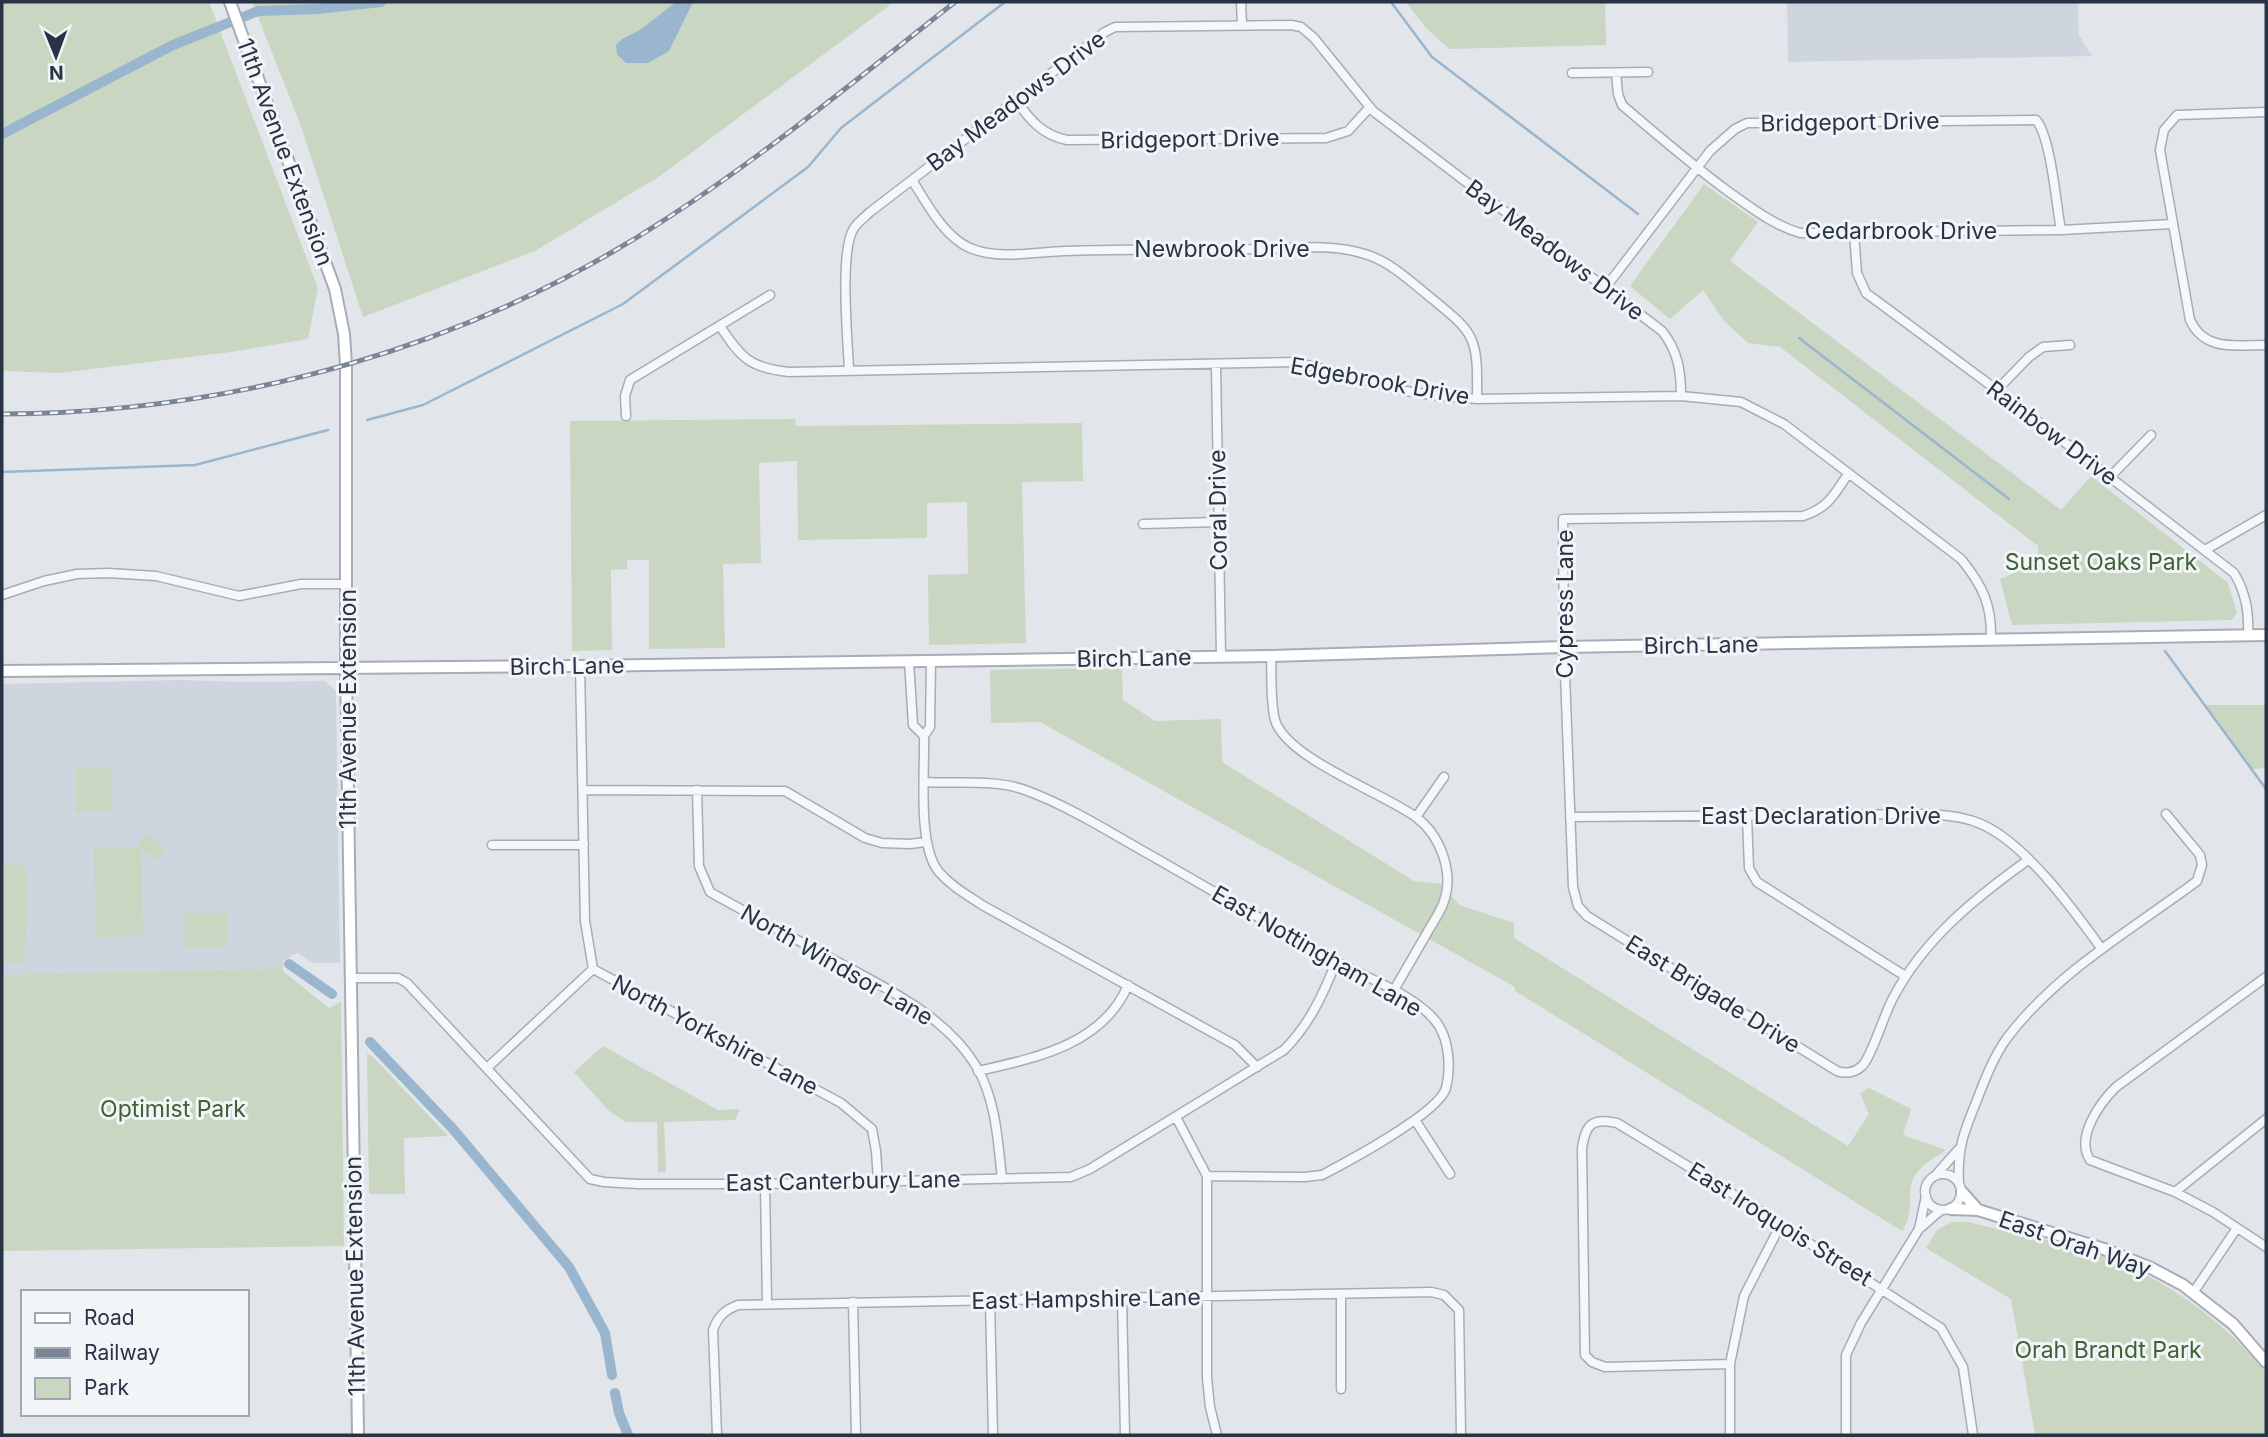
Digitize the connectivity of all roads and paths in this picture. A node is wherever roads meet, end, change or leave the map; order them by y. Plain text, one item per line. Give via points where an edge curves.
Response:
1 (1241, 2) edge
2 (232, 7) edge
3 (1242, 24) junction
4 (1616, 72) junction
5 (1648, 72) dead end
6 (1572, 73) dead end
7 (1016, 100) junction
8 (1370, 107) junction
9 (2266, 112) edge
10 (1696, 168) junction
11 (912, 180) junction
12 (2172, 224) junction
13 (2061, 230) junction
14 (1854, 233) junction
15 (1606, 287) junction
16 (770, 295) dead end
17 (720, 326) junction
18 (2070, 345) dead end
19 (2266, 345) edge
20 (1216, 365) junction
21 (849, 371) junction
22 (1997, 390) junction
23 (1681, 396) junction
24 (1477, 399) junction
25 (626, 416) dead end
26 (2151, 435) dead end
27 (1848, 474) junction
28 (2110, 477) junction
29 (2266, 515) edge
30 (1218, 522) junction
31 (1143, 524) dead end
32 (2205, 550) junction
33 (347, 584) junction
34 (2, 595) edge
35 (2248, 635) junction
36 (2266, 635) edge
37 (1991, 640) junction
38 (1564, 647) junction
39 (1220, 656) junction
40 (1271, 656) junction
41 (909, 661) junction
42 (931, 661) junction
43 (580, 666) junction
44 (346, 668) junction
45 (2, 671) edge
46 (924, 736) junction
47 (1444, 777) dead end
48 (925, 782) junction
49 (583, 790) junction
50 (697, 790) junction
51 (2166, 814) dead end
52 (1747, 816) junction
53 (1416, 817) junction
54 (1570, 817) junction
55 (925, 842) junction
56 (492, 845) dead end
57 (584, 845) junction
58 (2028, 860) junction
59 (1578, 906) joint
60 (2101, 948) junction
61 (1336, 962) junction
62 (593, 969) junction
63 (1905, 976) junction
64 (2266, 977) edge
65 (351, 978) junction
66 (1128, 985) junction
67 (1394, 990) junction
68 (1258, 1067) junction
69 (487, 1068) junction
70 (978, 1071) junction
71 (1176, 1116) junction
72 (2266, 1119) edge
73 (1415, 1120) junction
74 (1958, 1150) junction
75 (1450, 1174) dead end
76 (1207, 1176) junction
77 (1934, 1177) junction
78 (1003, 1179) junction
79 (878, 1181) junction
80 (765, 1184) junction
81 (1960, 1187) junction
82 (2175, 1192) junction
83 (1926, 1196) junction
84 (1946, 1210) junction
85 (1978, 1210) junction
86 (1781, 1224) junction
87 (2237, 1228) junction
88 (1919, 1229) junction
89 (2266, 1247) edge
90 (1882, 1289) junction
91 (2193, 1293) junction
92 (1341, 1294) junction
93 (1206, 1297) junction
94 (1122, 1298) junction
95 (990, 1300) junction
96 (853, 1302) junction
97 (767, 1304) junction
98 (2266, 1362) edge
99 (1730, 1364) junction
100 (1341, 1390) dead end
101 (358, 1435) edge
102 (717, 1435) edge
103 (856, 1435) edge
104 (993, 1435) edge
105 (1125, 1435) edge
106 (1217, 1435) edge
107 (1461, 1435) edge
108 (1730, 1435) edge
109 (1846, 1435) edge
110 (1973, 1435) edge

1 - 3 street
2 - 33 street, 11th Avenue Extension via 341,312 346,365
3 - 7 street, Bay Meadows Drive via 1115,27
3 - 8 street, Bay Meadows Drive via 1301,27
4 - 5 street
4 - 6 street
4 - 10 street, Cedarbrook Drive via 1622,105
7 - 8 street, Bridgeport Drive via 1035,125 1067,140 1326,138 1348,131
7 - 11 street, Bay Meadows Drive
8 - 15 street, Bay Meadows Drive
9 - 12 street via 2192,113 2172,120 2164,130 2160,150
10 - 13 street, Bridgeport Drive via 1747,123 2036,120 2041,126
10 - 14 street, Cedarbrook Drive via 1785,228 1800,233
10 - 15 street, Bridgeport Drive
11 - 21 street, Bay Meadows Drive via 870,212 849,239
11 - 24 street, Newbrook Drive via 959,241 993,254 1309,248 1346,249 1377,258 1471,334 1478,362
12 - 13 street, Cedarbrook Drive
12 - 19 street via 2196,332 2212,342
13 - 14 street, Cedarbrook Drive
14 - 22 street, Rainbow Drive via 1857,273 1866,293
15 - 23 street, Bay Meadows Drive via 1671,342
16 - 17 street
17 - 21 street, Edgebrook Drive via 743,355 761,368
17 - 25 street via 630,380
18 - 22 street via 2043,347
20 - 21 street, Edgebrook Drive
20 - 24 street, Edgebrook Drive via 1296,362 1406,391
20 - 30 street, Coral Drive
22 - 28 street, Rainbow Drive
23 - 24 street, Edgebrook Drive
23 - 27 street, Edgebrook Drive via 1741,401 1784,424
26 - 28 street
27 - 37 street, Edgebrook Drive via 1961,559 1986,598
27 - 38 street, Cypress Lane via 1819,511 1804,516 1563,519
28 - 32 street, Rainbow Drive
29 - 32 street
30 - 31 street
30 - 39 street, Coral Drive
32 - 35 street, Rainbow Drive via 2234,573 2243,588
33 - 34 street via 301,584 239,596 156,576 76,574
33 - 44 street, 11th Avenue Extension
35 - 36 street, Birch Lane
35 - 37 street, Birch Lane
37 - 38 street, Birch Lane
38 - 40 street, Birch Lane
38 - 54 street, Cypress Lane
39 - 40 street, Birch Lane
39 - 42 street, Birch Lane
40 - 53 street via 1273,709 1281,733 1310,757
41 - 42 street, Birch Lane
41 - 43 street, Birch Lane
41 - 46 street via 914,725
42 - 46 street via 930,727
43 - 44 street, Birch Lane
43 - 49 street, North Yorkshire Lane
44 - 45 street, Birch Lane
44 - 65 street, 11th Avenue Extension
46 - 48 street
47 - 53 street
48 - 55 street
48 - 61 street, East Nottingham Lane via 993,784 1047,799
49 - 50 street
49 - 57 street, North Yorkshire Lane
50 - 55 street via 785,791 865,838 882,843
50 - 70 street, North Windsor Lane via 699,866 710,892 916,1008 954,1037
51 - 60 street via 2200,855 2201,873 2197,881
52 - 54 street, East Declaration Drive
52 - 58 street, East Declaration Drive via 1960,817 1996,832
52 - 63 street via 1749,868 1757,881
53 - 67 street via 1441,849 1447,887 1443,905
54 - 59 street, Cypress Lane
55 - 66 street via 936,869 951,885
56 - 57 street
57 - 62 street, North Yorkshire Lane via 584,921
58 - 60 street, East Declaration Drive
58 - 63 street via 1943,929
59 - 63 street, East Brigade Drive via 1587,916 1837,1071 1853,1072 1866,1061
60 - 74 street via 2026,1015 2006,1040
61 - 67 street, East Nottingham Lane
61 - 68 street, East Canterbury Lane via 1299,1035
62 - 69 street
62 - 79 street, North Yorkshire Lane via 841,1103 872,1129
64 - 82 street via 2098,1105 2086,1137 2090,1160
65 - 69 street, East Canterbury Lane via 398,978 407,983
65 - 101 street, 11th Avenue Extension
66 - 68 street via 1235,1045
66 - 70 street via 1110,1015 1083,1037 1039,1056
67 - 73 street, East Nottingham Lane via 1439,1025 1447,1046 1446,1090
68 - 71 street, East Canterbury Lane
69 - 80 street, East Canterbury Lane via 590,1179 638,1184
70 - 78 street, North Windsor Lane via 992,1109
71 - 76 street
71 - 78 street, East Canterbury Lane via 1071,1177
72 - 82 street
73 - 75 street
73 - 76 street, East Nottingham Lane via 1322,1175
74 - 77 street
74 - 81 street
76 - 93 street
77 - 81 street via 1950,1175
77 - 83 street
78 - 79 street, East Canterbury Lane
79 - 80 street, East Canterbury Lane
80 - 97 street
81 - 84 street via 1959,1202
81 - 85 street, East Orah Way
82 - 87 street
83 - 84 street via 1931,1206
83 - 88 street
84 - 85 street, East Orah Way
84 - 88 street
85 - 91 street, East Orah Way via 2105,1250 2151,1268
86 - 90 street, East Iroquois Street
86 - 99 street via 1744,1296
86 - 99 street, East Iroquois Street via 1617,1123 1593,1122 1584,1133 1585,1355 1605,1367
87 - 89 street
87 - 91 street
88 - 90 street
90 - 109 street via 1846,1356
90 - 110 street, East Iroquois Street via 1941,1328 1955,1350 1963,1367
91 - 98 street, East Orah Way via 2233,1324
92 - 93 street, East Hampshire Lane
92 - 100 street
92 - 107 street, East Hampshire Lane via 1431,1292 1446,1296 1459,1310
93 - 94 street, East Hampshire Lane
93 - 106 street via 1207,1378
94 - 95 street, East Hampshire Lane
94 - 105 street
95 - 96 street, East Hampshire Lane
95 - 104 street
96 - 97 street, East Hampshire Lane
96 - 103 street
97 - 102 street, East Hampshire Lane via 738,1305 716,1322
99 - 108 street

